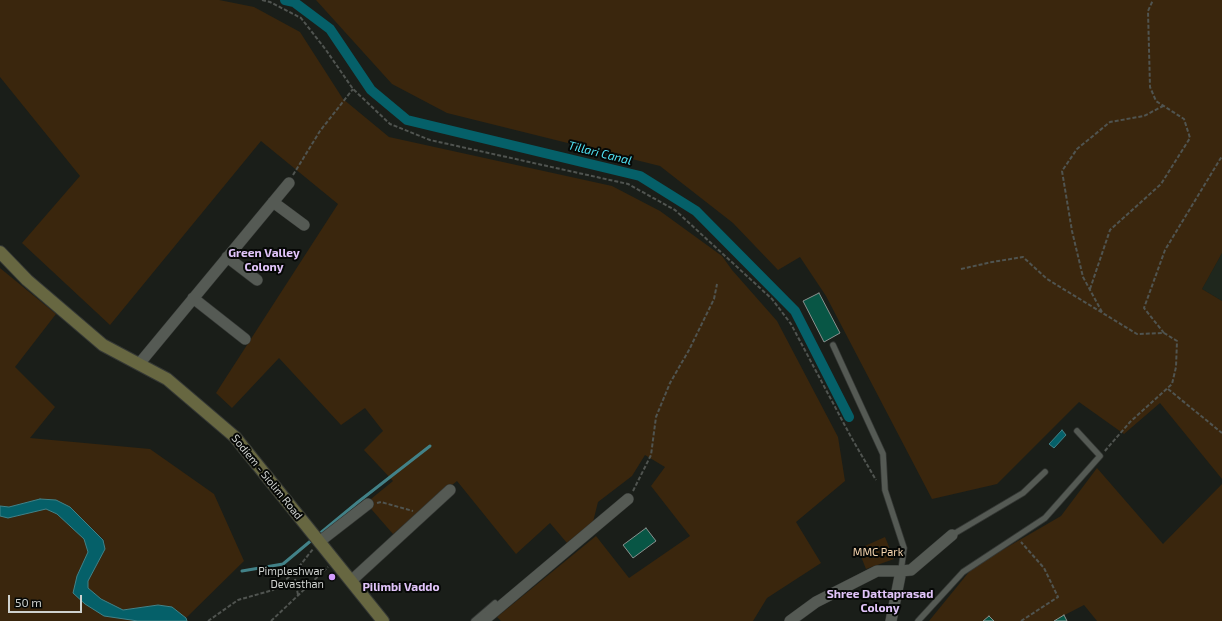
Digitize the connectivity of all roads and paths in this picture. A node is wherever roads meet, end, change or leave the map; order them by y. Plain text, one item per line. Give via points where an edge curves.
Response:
1 (262, 0) edge
2 (1153, 0) edge
3 (353, 89) junction
4 (1163, 106) junction
5 (1222, 156) edge
6 (289, 183) joint
7 (273, 202) junction
8 (304, 226) dead end
9 (0, 252) edge
10 (227, 257) junction
11 (961, 270) dead end
12 (257, 280) dead end
13 (716, 284) dead end
14 (1090, 289) junction
15 (192, 298) junction
16 (1103, 313) junction
17 (1164, 333) junction
18 (245, 340) dead end
19 (833, 345) dead end
20 (138, 364) junction
21 (1168, 389) junction
22 (1077, 431) dead end
23 (1222, 433) edge
24 (1100, 456) junction
25 (1045, 472) dead end
26 (450, 490) dead end
27 (885, 490) junction
28 (628, 499) joint
29 (368, 504) joint
30 (424, 514) junction
31 (952, 535) joint
32 (1016, 537) junction
33 (319, 542) junction
34 (334, 561) junction
35 (901, 571) junction
36 (294, 573) junction
37 (351, 581) junction
38 (298, 595) junction
39 (495, 603) dead end
40 (208, 621) edge
41 (271, 621) edge
42 (383, 621) edge
43 (474, 621) edge
44 (483, 621) edge
45 (790, 621) edge
46 (891, 621) edge
47 (918, 621) edge
48 (1021, 621) edge

1 - 3 path via 301,18
2 - 4 path via 1148,11 1150,87 1156,101
3 - 6 path via 320,131
3 - 27 path via 390,124 430,140 628,184 676,210 772,299 791,324 873,476
4 - 14 path via 1184,120 1190,138 1161,184 1110,230
4 - 14 path via 1144,116 1110,122 1077,149 1062,171 1072,231 1083,276
5 - 17 path via 1165,250 1144,308
6 - 7 street
7 - 8 street
7 - 10 street
9 - 20 main road, Sodiem - Siolim Road via 27,280 103,345
10 - 12 street
10 - 15 street
11 - 16 path via 1023,257 1047,280
13 - 28 path via 714,299 670,383 656,418 651,455
14 - 16 path
15 - 18 street
15 - 20 street
16 - 17 path via 1137,334
17 - 21 path via 1177,341 1176,367 1172,384
19 - 27 lane via 883,454
20 - 33 main road, Sodiem - Siolim Road via 167,379 235,437
21 - 23 path
21 - 24 path via 1130,422
22 - 24 lane
24 - 32 lane via 1045,518
25 - 31 lane via 1023,493
26 - 30 street
27 - 35 lane via 904,548
28 - 44 street
29 - 30 path via 381,502
29 - 33 street
30 - 37 street
31 - 35 street via 911,570
32 - 47 lane via 963,572
32 - 48 path via 1044,568 1058,597
33 - 34 main road, Sodiem - Siolim Road
33 - 36 path
34 - 37 main road, Sodiem - Siolim Road
34 - 38 path
35 - 45 street via 877,571 816,602
35 - 46 street
36 - 38 path
36 - 40 path via 272,590 238,600
37 - 42 main road, Sodiem - Siolim Road
38 - 41 path
39 - 43 lane

